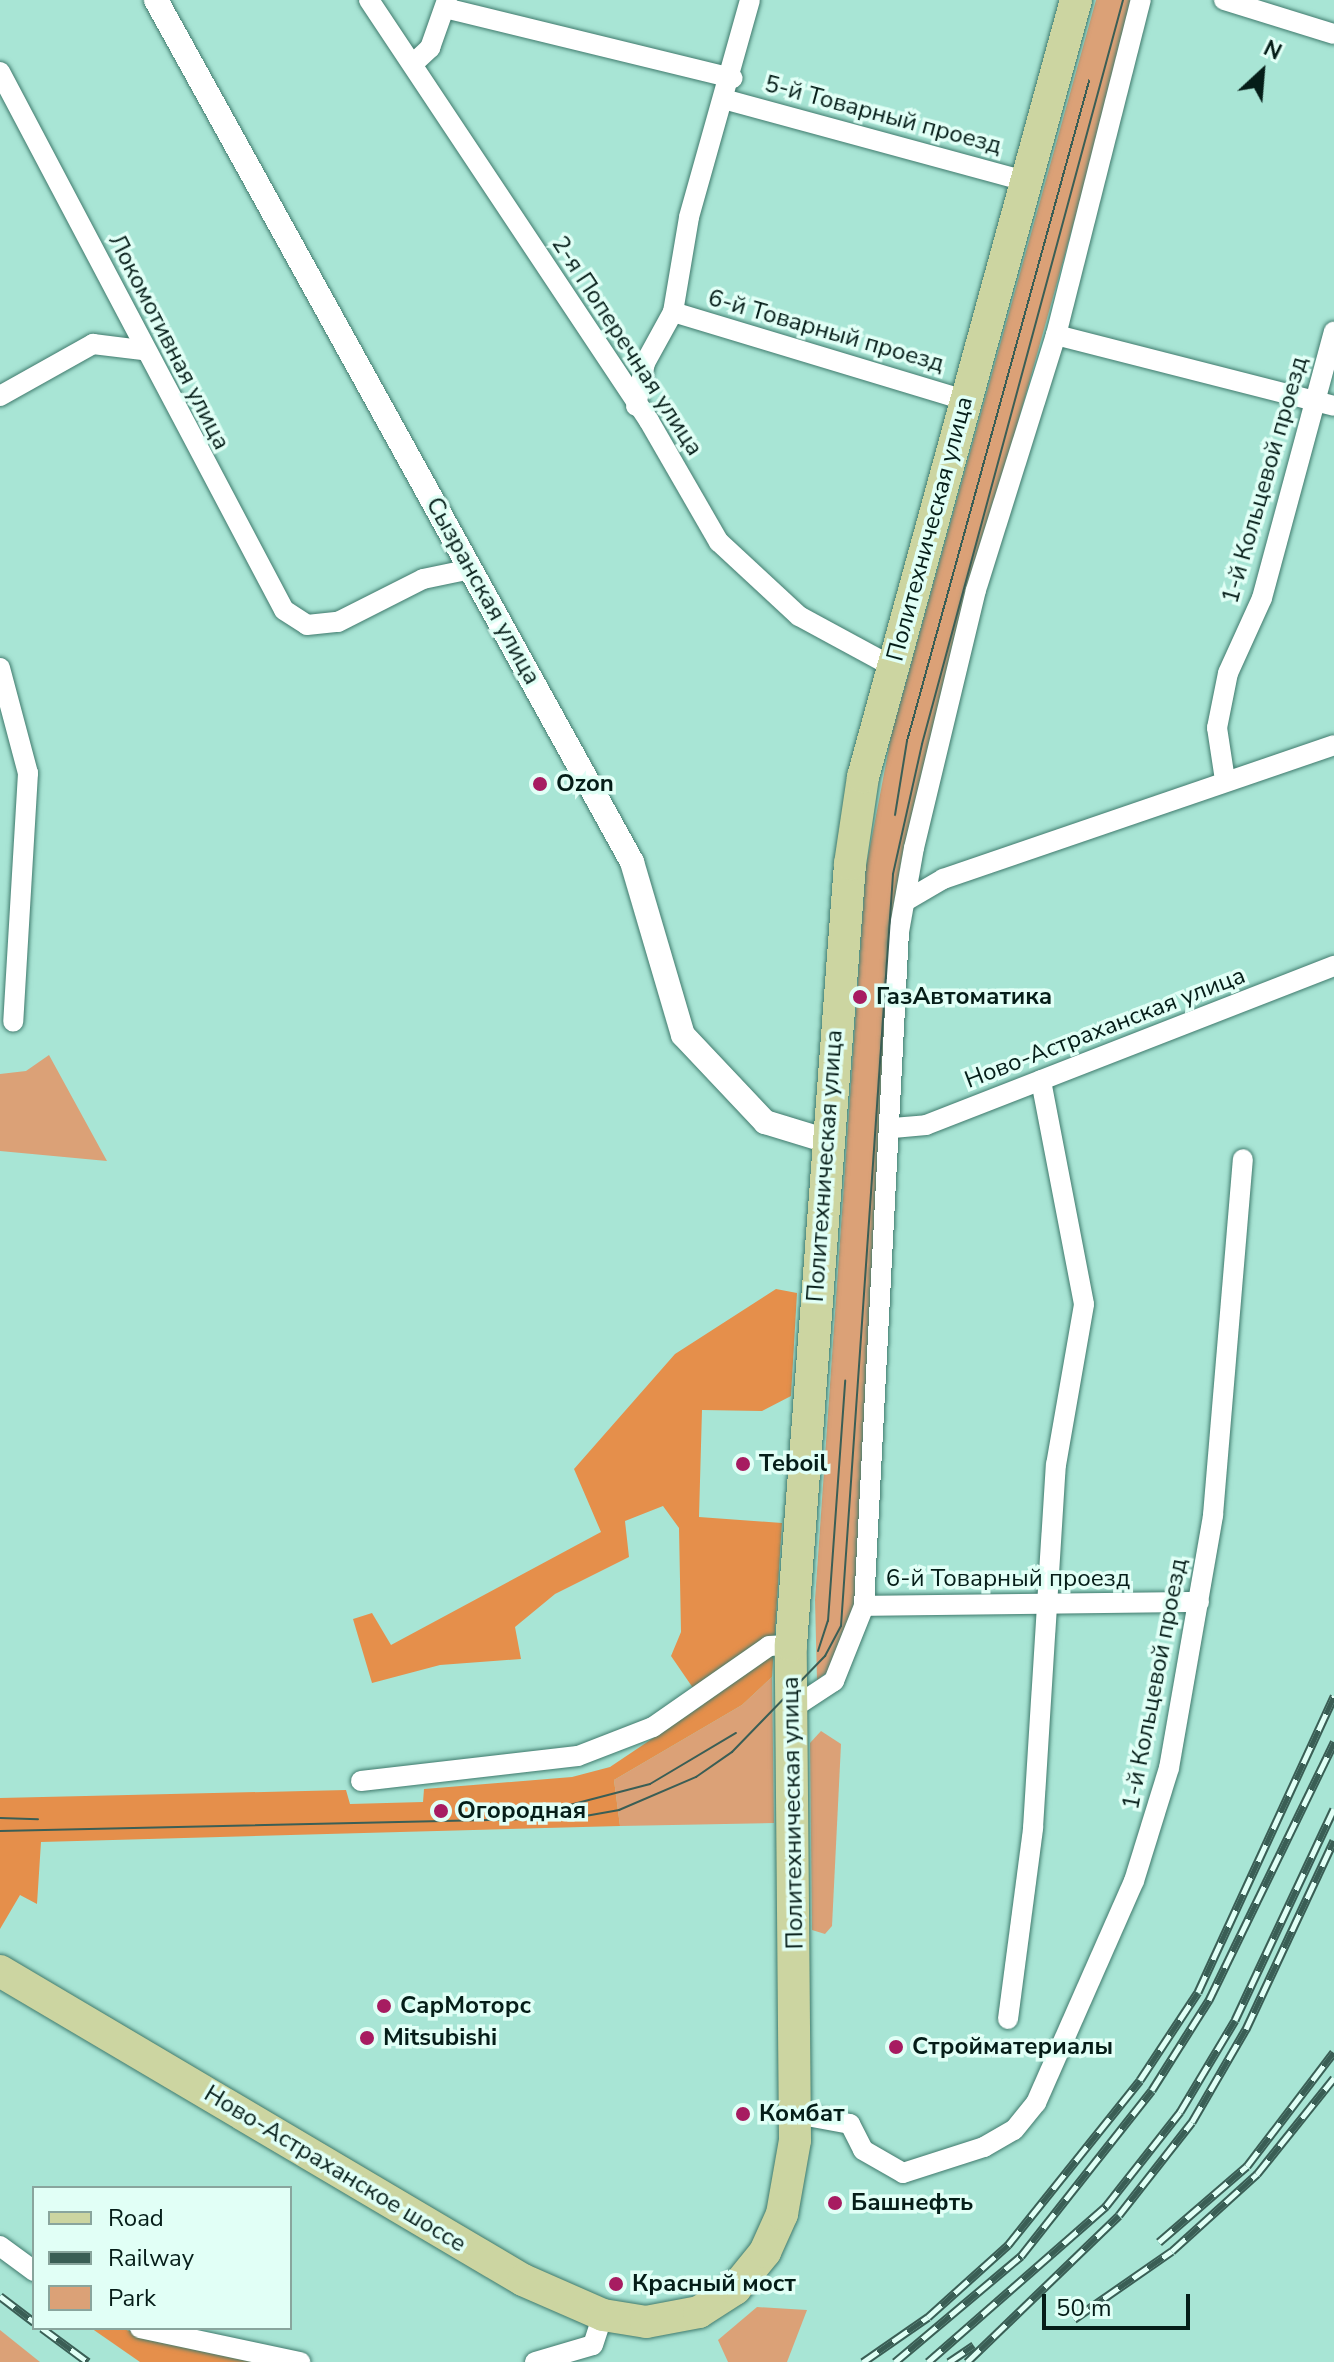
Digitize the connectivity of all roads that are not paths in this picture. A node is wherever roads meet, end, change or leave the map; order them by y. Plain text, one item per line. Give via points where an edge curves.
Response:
1 (156, 0) edge
2 (369, 0) edge
3 (750, 0) edge
4 (1076, 0) edge
5 (1141, 0) edge
6 (1224, 0) edge
7 (446, 4) edge
8 (1334, 34) edge
9 (415, 62) junction
10 (0, 72) edge
11 (733, 78) junction
12 (727, 100) junction
13 (1025, 181) junction
14 (673, 312) junction
15 (1334, 332) edge
16 (1056, 335) junction
17 (141, 350) junction
18 (0, 396) edge
19 (965, 400) junction
20 (1326, 403) edge
21 (636, 406) junction
22 (471, 569) junction
23 (893, 667) junction
24 (0, 668) edge
25 (1334, 745) edge
26 (1225, 780) junction
27 (907, 900) junction
28 (1334, 966) edge
29 (13, 1022) dead end
30 (1041, 1080) junction
31 (893, 1128) junction
32 (827, 1141) junction
33 (1243, 1159) dead end
34 (1199, 1602) junction
35 (1049, 1604) junction
36 (864, 1606) junction
37 (791, 1645) junction
38 (790, 1710) junction
39 (361, 1781) dead end
40 (0, 1971) edge
41 (1008, 2019) dead end
42 (796, 2114) junction
43 (0, 2246) edge
44 (32, 2270) edge
45 (603, 2315) junction
46 (686, 2316) joint
47 (149, 2330) edge
48 (300, 2362) edge
49 (535, 2362) edge

1 - 22 street, Сызранская улица
2 - 9 street, 2-я Поперечная улица
3 - 11 street
4 - 13 main road, Политехническая улица
5 - 16 street
6 - 8 street
7 - 9 street via 430,48
7 - 11 street, 5-й Товарный проезд
9 - 21 street, 2-я Поперечная улица
10 - 17 street, Локомотивная улица
11 - 12 street
12 - 13 street, 5-й Товарный проезд
12 - 14 street via 689,217
13 - 19 main road, Политехническая улица
14 - 19 street, 6-й Товарный проезд
14 - 21 street via 645,363
15 - 20 street, 1-й Кольцевой проезд
16 - 20 street
16 - 27 street via 976,590
17 - 18 street via 93,344
17 - 22 street, Локомотивная улица via 284,610 307,625 338,622 423,579
19 - 23 main road, Политехническая улица
20 - 26 street, 1-й Кольцевой проезд via 1262,598 1228,673 1217,728
21 - 23 street, 2-я Поперечная улица via 719,542 751,578 811,624
22 - 32 street, Сызранская улица via 637,873 683,1035 765,1122
23 - 32 main road, Политехническая улица via 863,777 850,864
24 - 29 street via 28,773
25 - 26 street
26 - 27 street via 943,879
27 - 31 street via 899,932
28 - 30 street, Ново-Астраханская улица
30 - 31 street, Ново-Астраханская улица via 926,1125
30 - 35 street via 1084,1304 1056,1465
31 - 36 street
32 - 37 main road, Политехническая улица
33 - 34 street, 1-й Кольцевой проезд
34 - 35 street, 6-й Товарный проезд
34 - 42 street, 1-й Кольцевой проезд via 1154,1823 1029,2114 984,2147 903,2173 863,2150 850,2124
35 - 36 street, 6-й Товарный проезд
35 - 41 street via 1025,1915
36 - 38 street via 834,1681
37 - 38 main road, Политехническая улица
37 - 39 street via 769,1646 653,1727 578,1756
38 - 42 main road, Политехническая улица
40 - 45 main road, Ново-Астраханское шоссе via 523,2280
42 - 46 main road, Политехническая улица via 792,2175 765,2252 735,2289
43 - 44 street
45 - 46 main road, Ново-Астраханское шоссе via 646,2322
45 - 49 street via 593,2345
47 - 48 street

